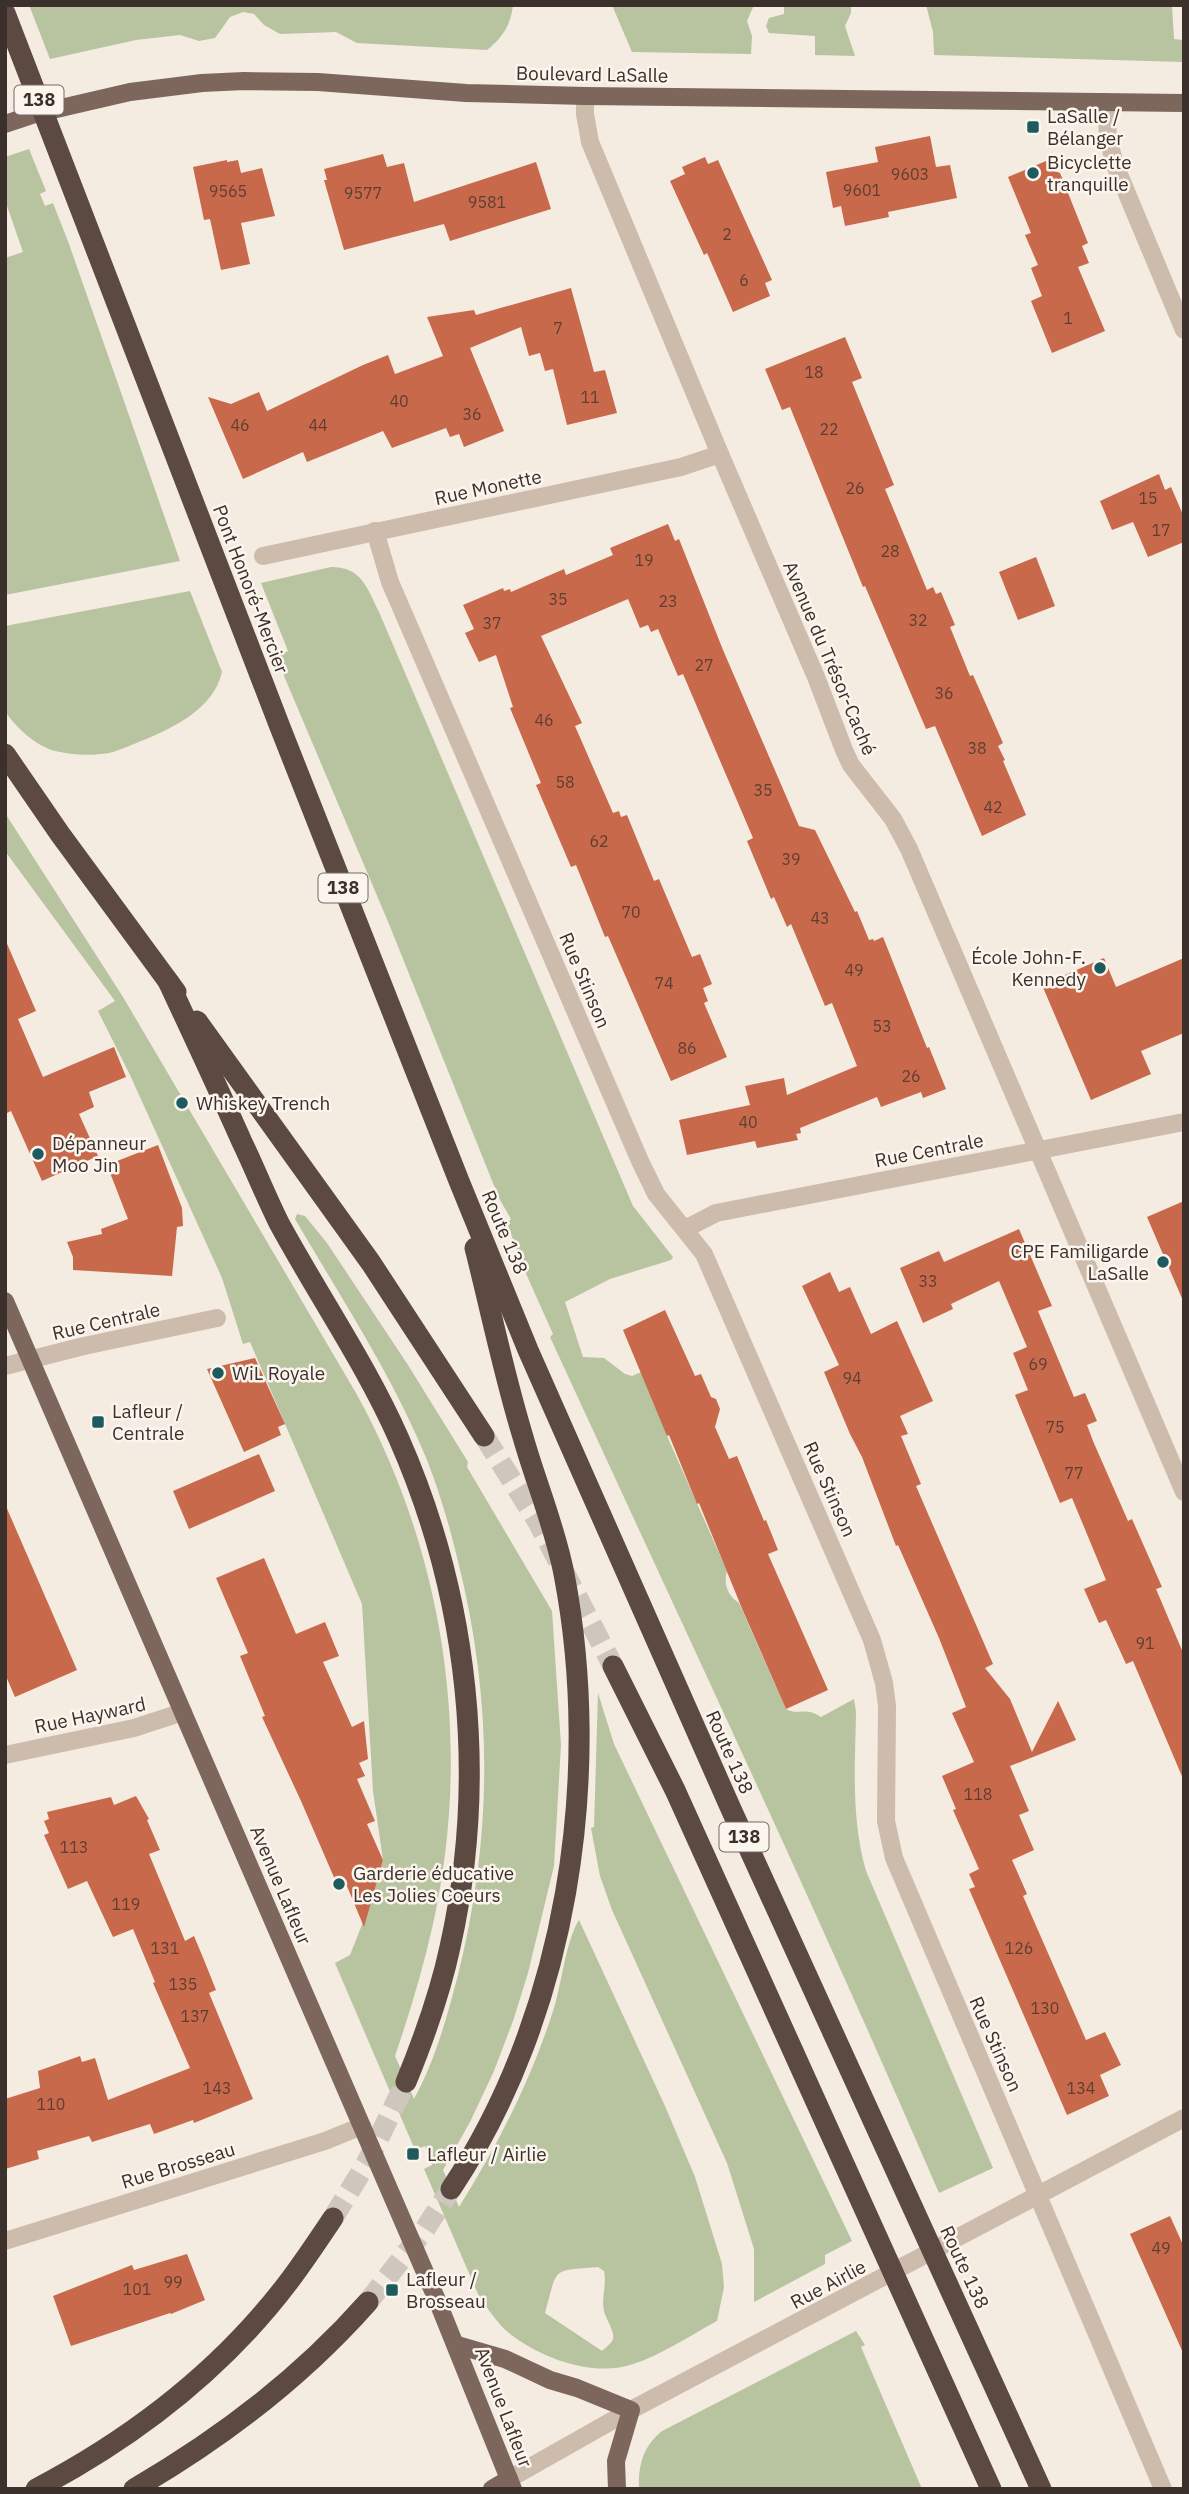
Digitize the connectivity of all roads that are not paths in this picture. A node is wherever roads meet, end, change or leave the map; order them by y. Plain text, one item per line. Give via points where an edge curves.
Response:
1 (5, 13) edge
2 (585, 96) junction
3 (1106, 102) junction
4 (1184, 103) edge
5 (5, 124) edge
6 (1184, 330) edge
7 (720, 454) junction
8 (375, 531) junction
9 (263, 556) dead end
10 (5, 754) edge
11 (169, 981) junction
12 (1184, 1122) edge
13 (1038, 1151) junction
14 (458, 1181) junction
15 (685, 1229) junction
16 (5, 1301) edge
17 (217, 1318) dead end
18 (30, 1361) junction
19 (5, 1366) edge
20 (484, 1436) tunnel mouth
21 (1184, 1492) edge
22 (613, 1666) tunnel mouth
23 (183, 1712) junction
24 (5, 1755) edge
25 (406, 2082) tunnel mouth
26 (1184, 2118) edge
27 (362, 2126) junction
28 (451, 2189) tunnel mouth
29 (1039, 2196) junction
30 (332, 2218) tunnel mouth
31 (5, 2241) edge
32 (368, 2302) tunnel mouth
33 (457, 2345) junction
34 (631, 2410) junction
35 (509, 2485) edge
36 (36, 2489) edge
37 (134, 2489) edge
38 (492, 2489) edge
39 (617, 2489) edge
40 (991, 2489) edge
41 (1041, 2489) edge
42 (1163, 2489) edge

1 - 14 highway, Pont Honoré-Mercier / 138
2 - 3 main road, Boulevard LaSalle
2 - 5 main road, Boulevard LaSalle via 244,81 130,92
2 - 7 street, Avenue du Trésor-Caché via 590,142
3 - 4 main road, Boulevard LaSalle
3 - 6 street via 1115,165
7 - 8 street, Rue Monette via 681,467
7 - 13 street, Avenue du Trésor-Caché via 844,750 909,849
8 - 9 street, Rue Monette
8 - 15 street, Rue Stinson via 390,582 640,1161 656,1194
10 - 11 highway
11 - 20 highway via 370,1263
11 - 25 highway via 279,1222 399,1439 429,1516 453,1605 468,1729 464,1861 442,1981
12 - 13 street, Rue Centrale
13 - 15 street, Rue Centrale via 716,1213
13 - 21 street, Avenue du Trésor-Caché
14 - 28 highway via 523,1438 564,1572 577,1675 579,1756 570,1864 546,1978 507,2086 471,2160
14 - 41 highway, Route 138 / 138 via 654,1638
15 - 29 street, Rue Stinson via 717,1281 872,1640 887,1706 886,1821 894,1858
16 - 18 main road, Avenue Lafleur
17 - 18 street, Rue Centrale
18 - 19 street, Rue Centrale
18 - 23 main road, Avenue Lafleur
22 - 40 highway, 138 via 675,1790
23 - 24 street, Rue Hayward via 134,1728
23 - 27 main road, Avenue Lafleur
26 - 29 street, Rue Airlie
27 - 31 street, Rue Brosseau
27 - 33 main road, Avenue Lafleur
29 - 34 street, Rue Airlie
29 - 42 street, Rue Stinson
30 - 36 highway via 290,2281 202,2375 137,2428
32 - 37 highway via 327,2347 255,2409
33 - 34 main road via 505,2359
33 - 35 main road, Avenue Lafleur
34 - 35 street, Rue Airlie
34 - 39 main road via 616,2461
35 - 38 main road, Rue Airlie

